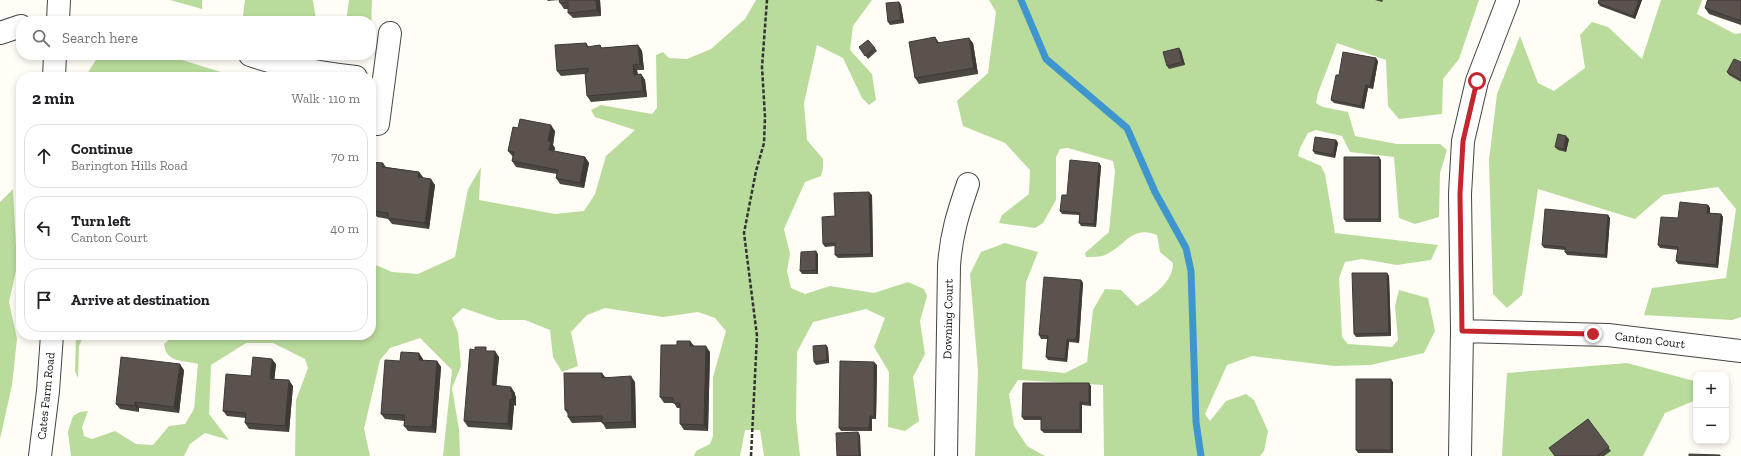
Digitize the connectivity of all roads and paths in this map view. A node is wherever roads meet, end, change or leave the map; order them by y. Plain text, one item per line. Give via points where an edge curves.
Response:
1 (59, 0) edge
2 (767, 0) edge
3 (1508, 0) edge
4 (58, 16) edge
5 (16, 28) edge
6 (0, 33) edge
7 (390, 33) dead end
8 (55, 60) edge
9 (264, 60) edge
10 (54, 72) edge
11 (314, 72) edge
12 (377, 79) edge
13 (378, 124) dead end
14 (968, 184) dead end
15 (1462, 331) junction
16 (52, 340) edge
17 (1741, 351) edge
18 (40, 456) edge
19 (751, 456) edge
20 (946, 456) edge
21 (1460, 456) edge

1 - 4 street
2 - 19 path via 762,67 764,143 744,233 757,336
3 - 15 street via 1477,81 1463,141 1460,194
5 - 6 street
7 - 12 street
8 - 10 street
9 - 11 street
12 - 13 street
14 - 20 street, Downing Court via 956,216 951,239
15 - 17 street, Canton Court via 1608,335
15 - 21 street
16 - 18 street, Cates Farm Road

